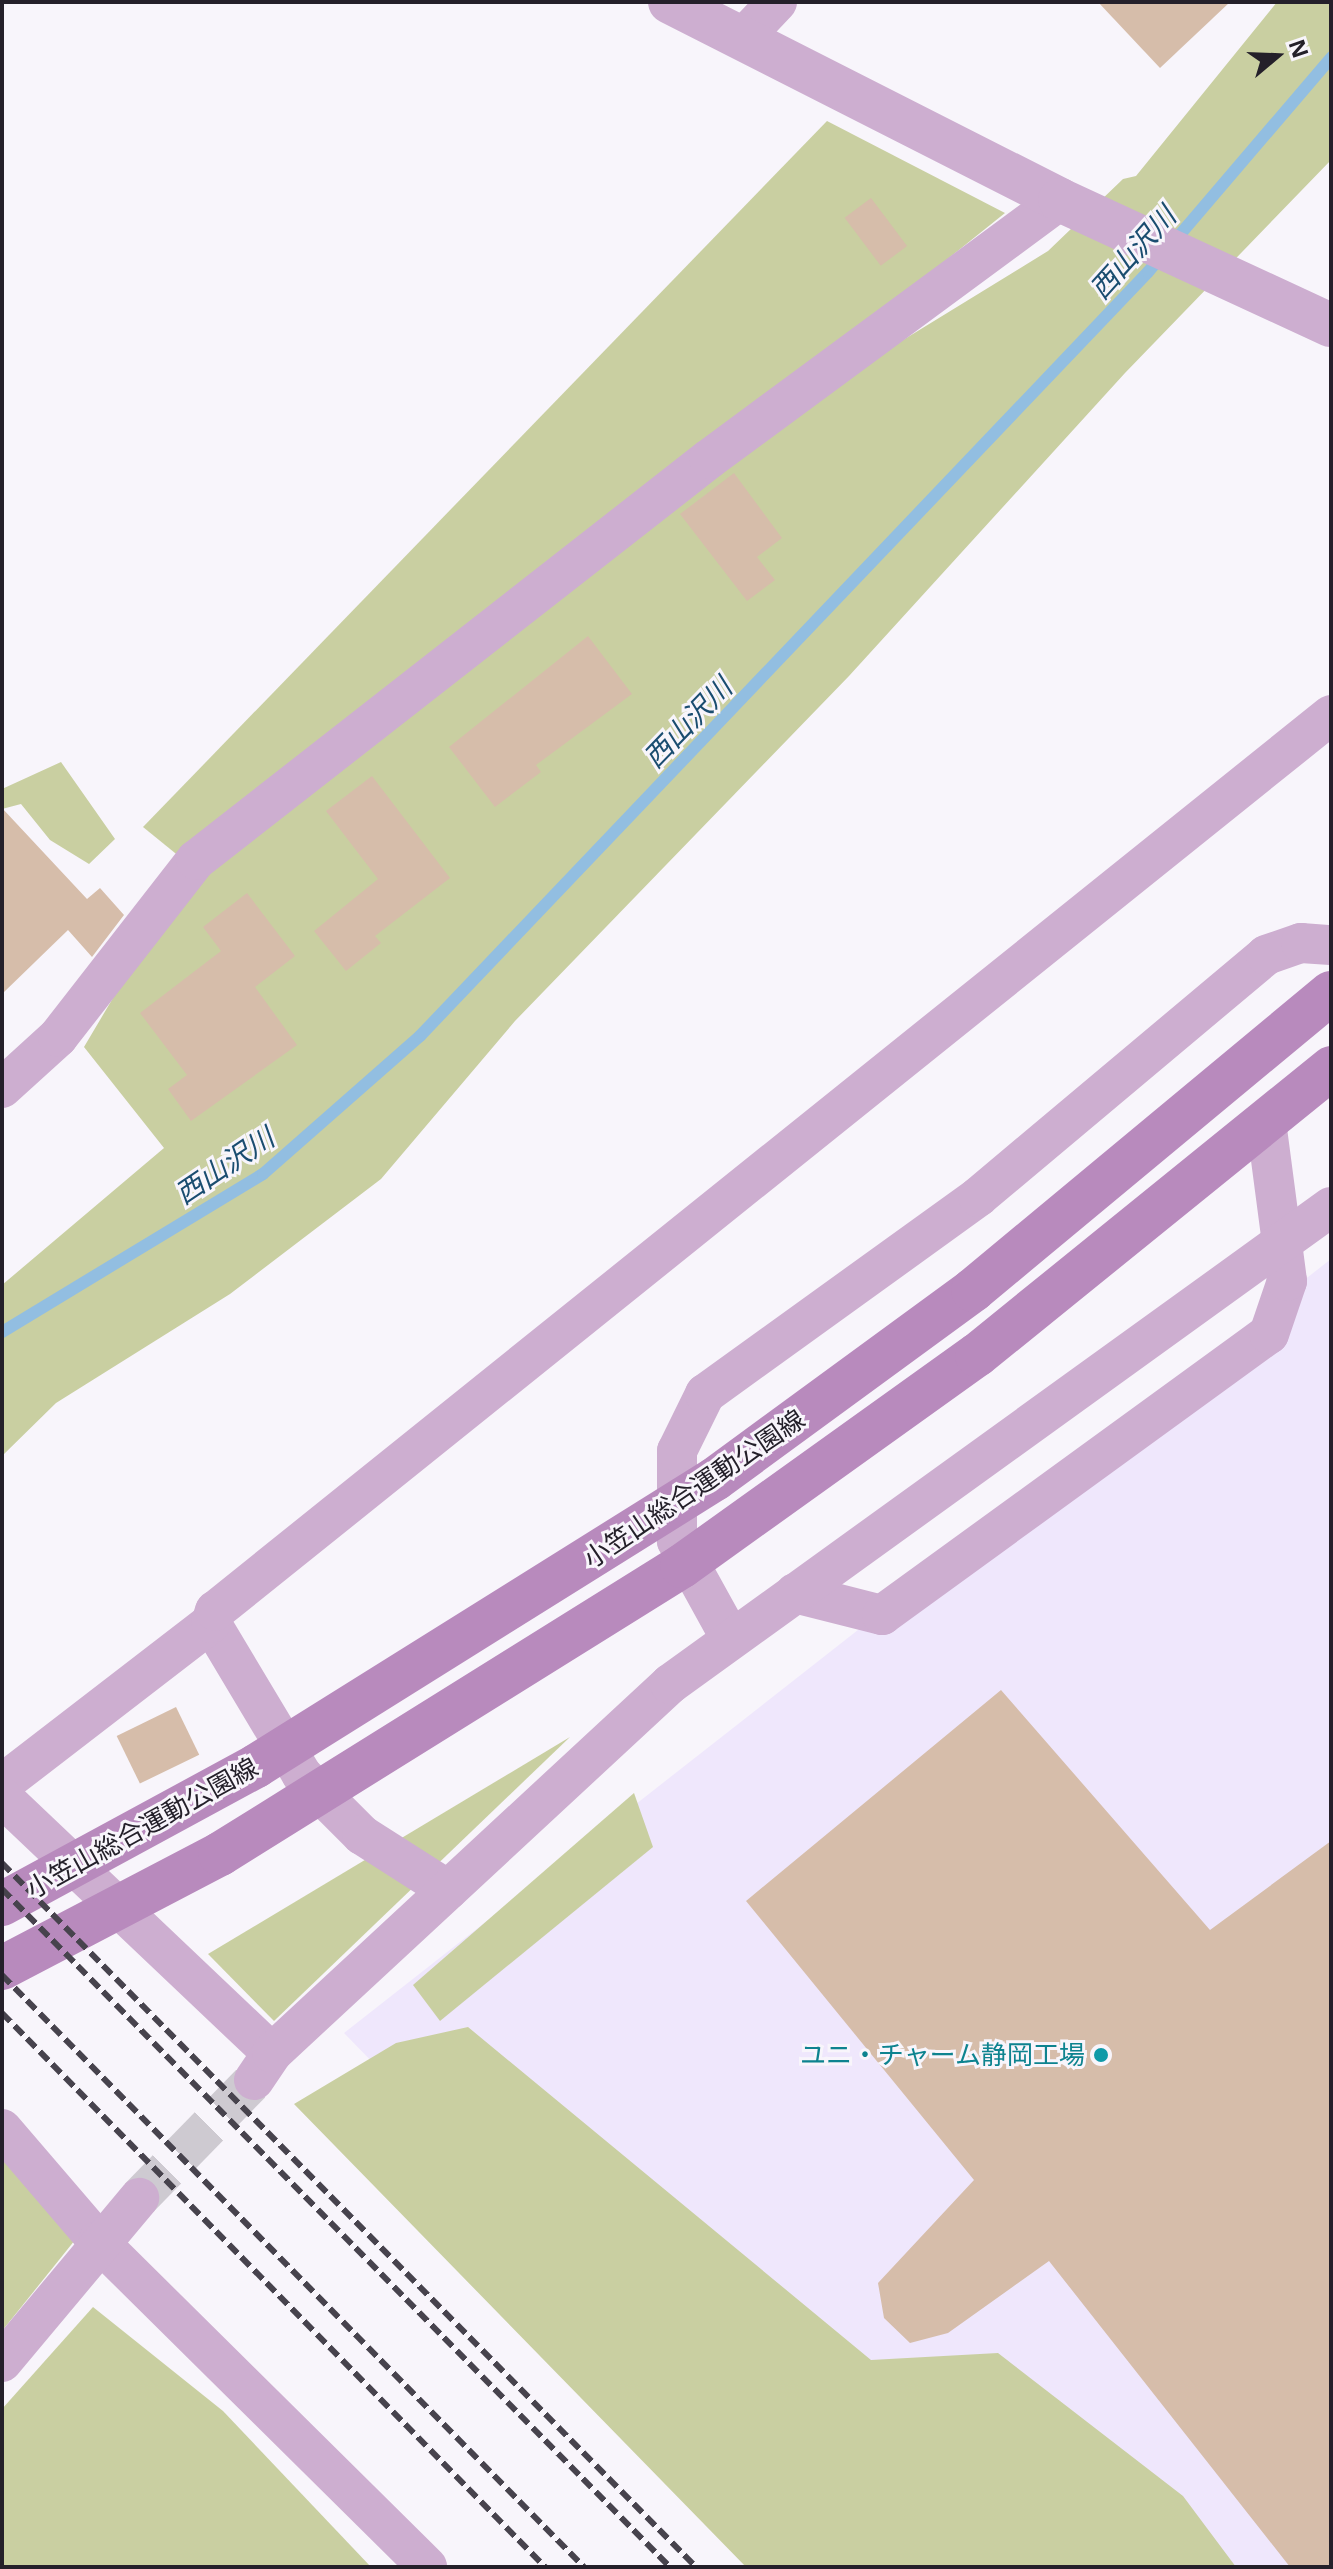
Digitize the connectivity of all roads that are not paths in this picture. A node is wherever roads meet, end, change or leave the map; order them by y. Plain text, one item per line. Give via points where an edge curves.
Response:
1 (670, 2) edge
2 (777, 2) edge
3 (742, 39) junction
4 (1060, 200) junction
5 (1331, 325) edge
6 (1331, 715) edge
7 (1331, 945) edge
8 (1331, 993) edge
9 (1331, 1068) edge
10 (2, 1088) edge
11 (1266, 1121) junction
12 (1331, 1207) edge
13 (795, 1593) junction
14 (211, 1623) junction
15 (731, 1639) junction
16 (2, 1784) edge
17 (2, 1797) edge
18 (448, 1890) junction
19 (2, 1904) edge
20 (2, 1968) edge
21 (2, 2129) edge
22 (139, 2198) tunnel mouth
23 (98, 2241) junction
24 (2, 2362) edge
25 (427, 2567) edge

1 - 3 street
2 - 3 street
3 - 4 street
4 - 5 street
4 - 10 street via 709,459 196,860 58,1037
6 - 14 street via 215,1611
7 - 15 street via 1301,943 1266,955 978,1197 705,1394 677,1451 677,1541
8 - 19 main road, 小笠山総合運動公園線 via 1112,1180 741,1460 547,1589 256,1766
9 - 11 main road, 小笠山総合運動公園線
11 - 13 street via 1287,1281 1269,1334 882,1615
11 - 20 main road, 小笠山総合運動公園線 via 977,1355 682,1566 220,1854
12 - 13 street
13 - 15 street
14 - 16 street
14 - 18 street via 302,1775 362,1835
15 - 18 street via 670,1684
17 - 18 street via 263,2066
21 - 23 street
22 - 23 street
23 - 24 street
23 - 25 street

